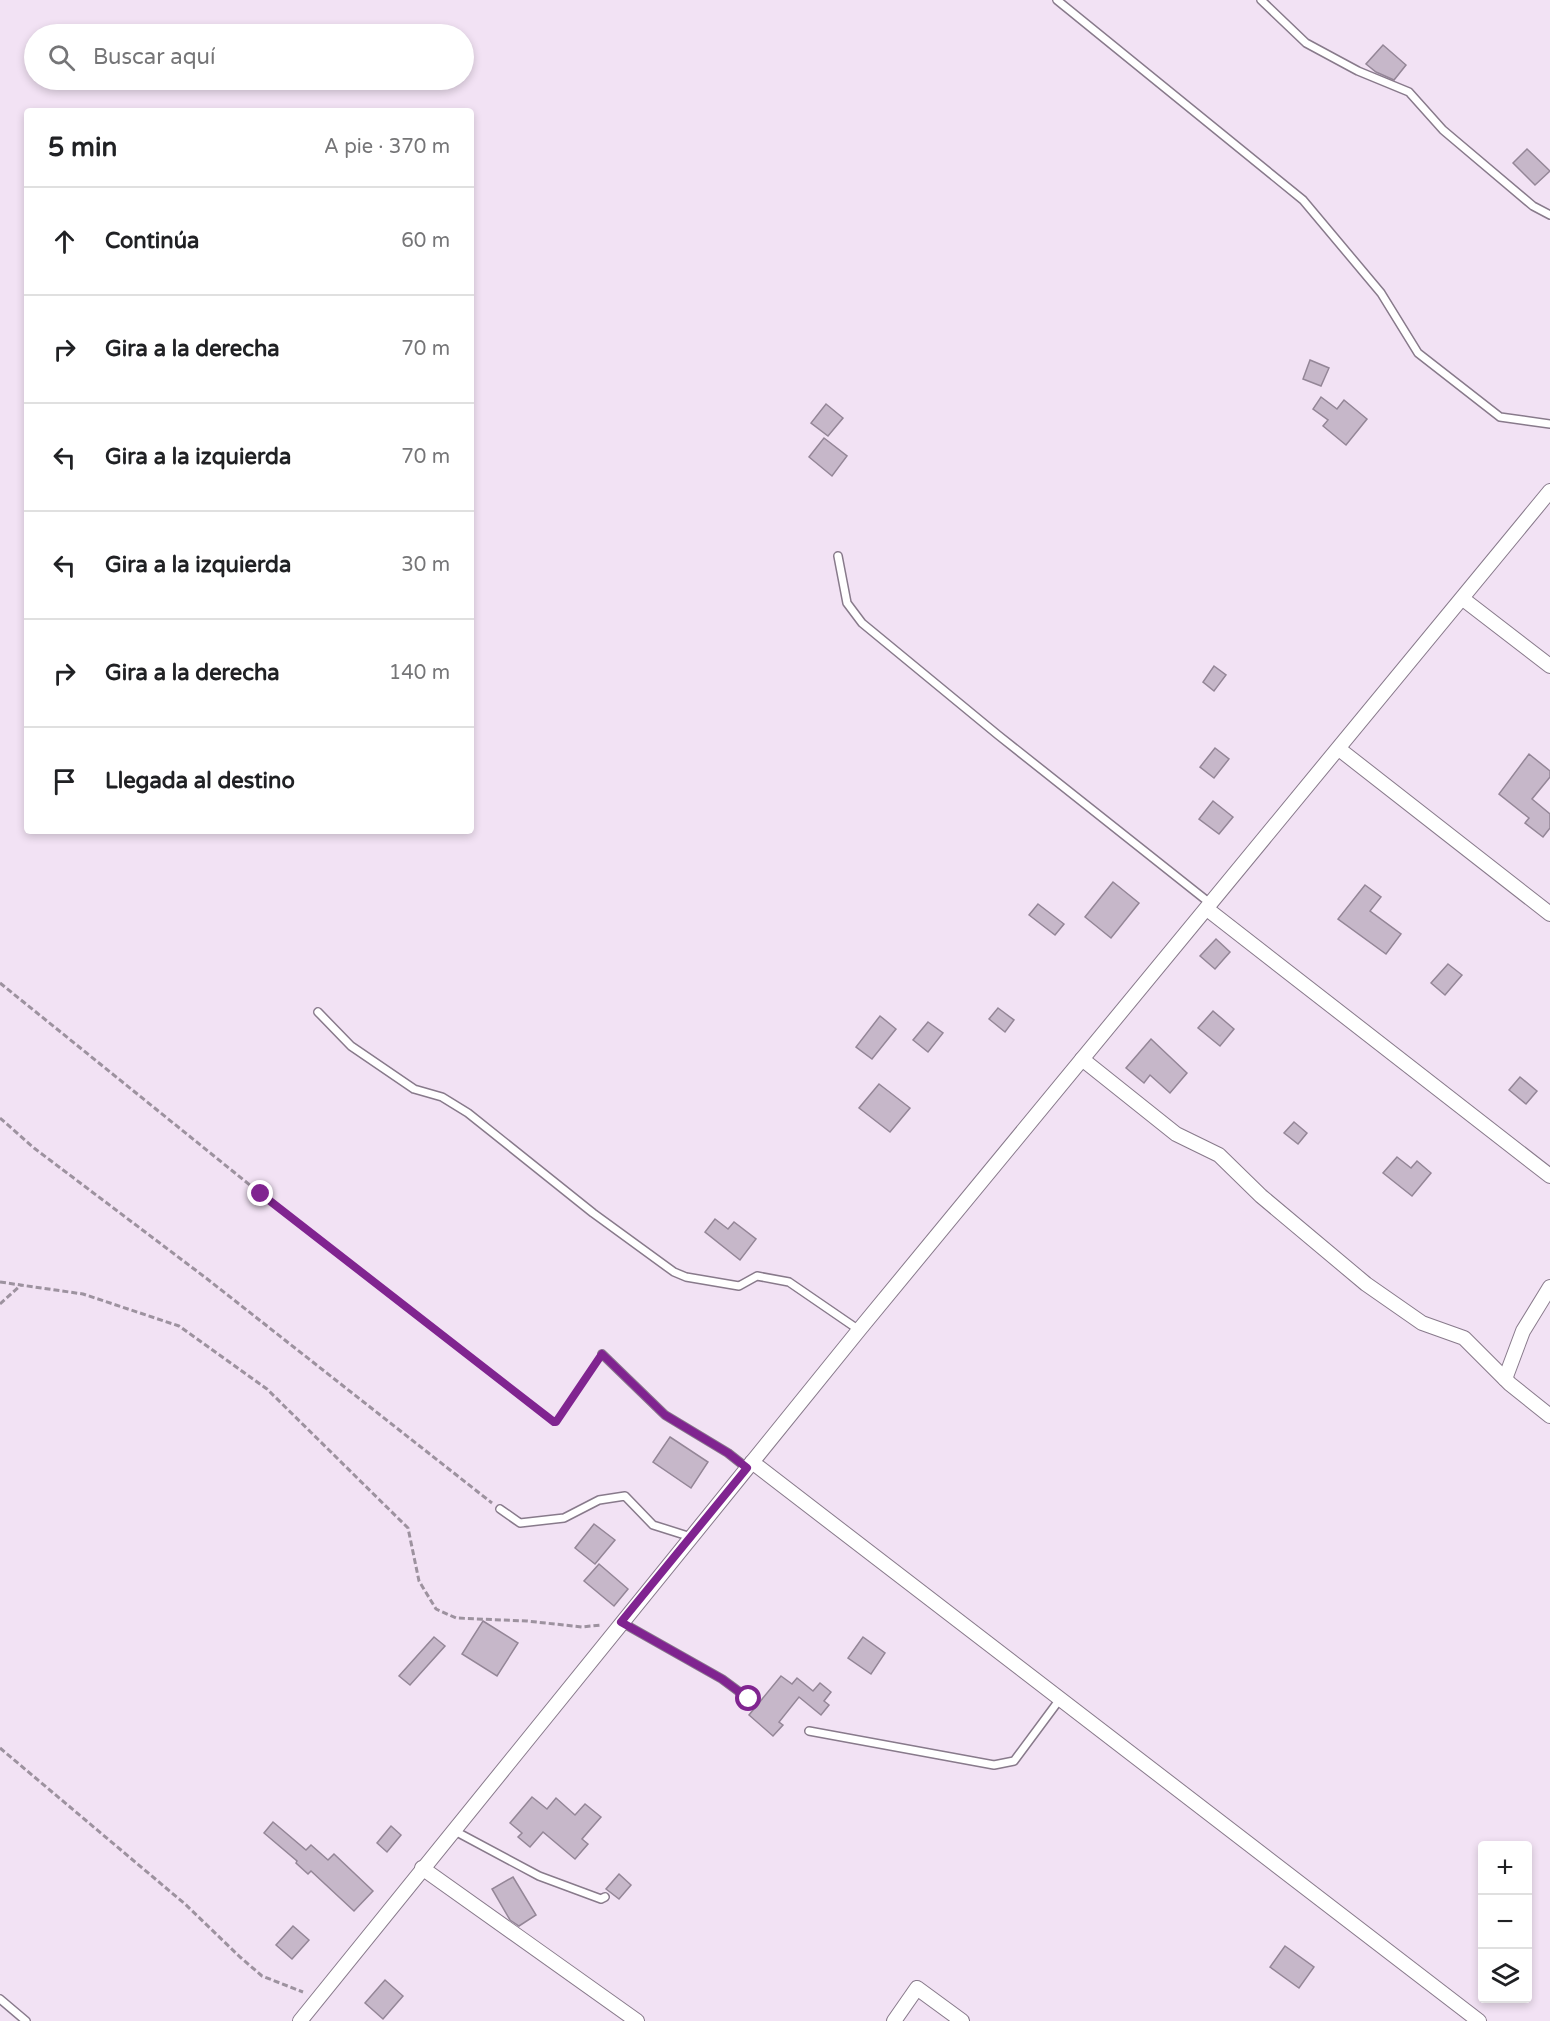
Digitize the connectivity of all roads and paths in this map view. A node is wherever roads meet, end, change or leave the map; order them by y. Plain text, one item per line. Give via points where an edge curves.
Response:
1 (1057, 0) edge
2 (1261, 0) edge
3 (1550, 215) edge
4 (1550, 424) edge
5 (1550, 491) edge
6 (838, 556) dead end
7 (1463, 598) junction
8 (1550, 666) edge
9 (1339, 749) junction
10 (1209, 906) junction
11 (1550, 914) edge
12 (0, 983) edge
13 (318, 1012) dead end
14 (1082, 1059) junction
15 (0, 1118) edge
16 (1550, 1176) edge
17 (0, 1282) edge
18 (21, 1285) junction
19 (1550, 1287) edge
20 (0, 1304) edge
21 (859, 1330) junction
22 (602, 1354) joint
23 (1505, 1379) junction
24 (1550, 1416) edge
25 (749, 1465) junction
26 (500, 1509) joint
27 (691, 1537) junction
28 (621, 1622) junction
29 (749, 1699) dead end
30 (1060, 1699) junction
31 (809, 1731) dead end
32 (0, 1748) edge
33 (453, 1830) junction
34 (422, 1868) junction
35 (605, 1897) dead end
36 (319, 1998) junction
37 (0, 1999) edge
38 (26, 2021) edge
39 (300, 2021) edge
40 (637, 2021) edge
41 (894, 2021) edge
42 (962, 2021) edge
43 (1479, 2021) edge

1 - 4 lane via 1303,200 1381,293 1418,353 1500,417
2 - 3 lane via 1306,43 1409,93 1443,130 1533,206
5 - 7 street
6 - 10 lane via 847,603 861,623
7 - 8 street
7 - 9 street
9 - 10 street
9 - 11 street
10 - 14 street
10 - 16 street
12 - 22 path via 252,1187 554,1422
13 - 21 lane via 351,1046 414,1089 442,1097 468,1113 674,1272 739,1286 758,1276 789,1282
14 - 21 street
14 - 23 street via 1176,1134 1220,1155 1261,1196 1366,1284 1422,1323 1464,1338
15 - 26 path
17 - 18 path
18 - 20 path
18 - 28 path via 83,1294 179,1326 267,1389 408,1528 419,1581 436,1609 456,1618 582,1627
19 - 23 street via 1523,1331
21 - 25 street
22 - 25 lane via 665,1415
23 - 24 street
25 - 27 street
25 - 30 street
26 - 27 lane via 520,1523 564,1518 599,1500 625,1496 653,1525
27 - 28 street
28 - 29 lane via 722,1679
28 - 33 street
30 - 31 lane via 1014,1761 994,1765
30 - 43 street
32 - 36 path via 185,1904 262,1976
33 - 34 street
33 - 35 lane via 539,1876 601,1899
34 - 36 street
34 - 40 street
36 - 39 street
37 - 38 lane
41 - 42 street via 917,1988

